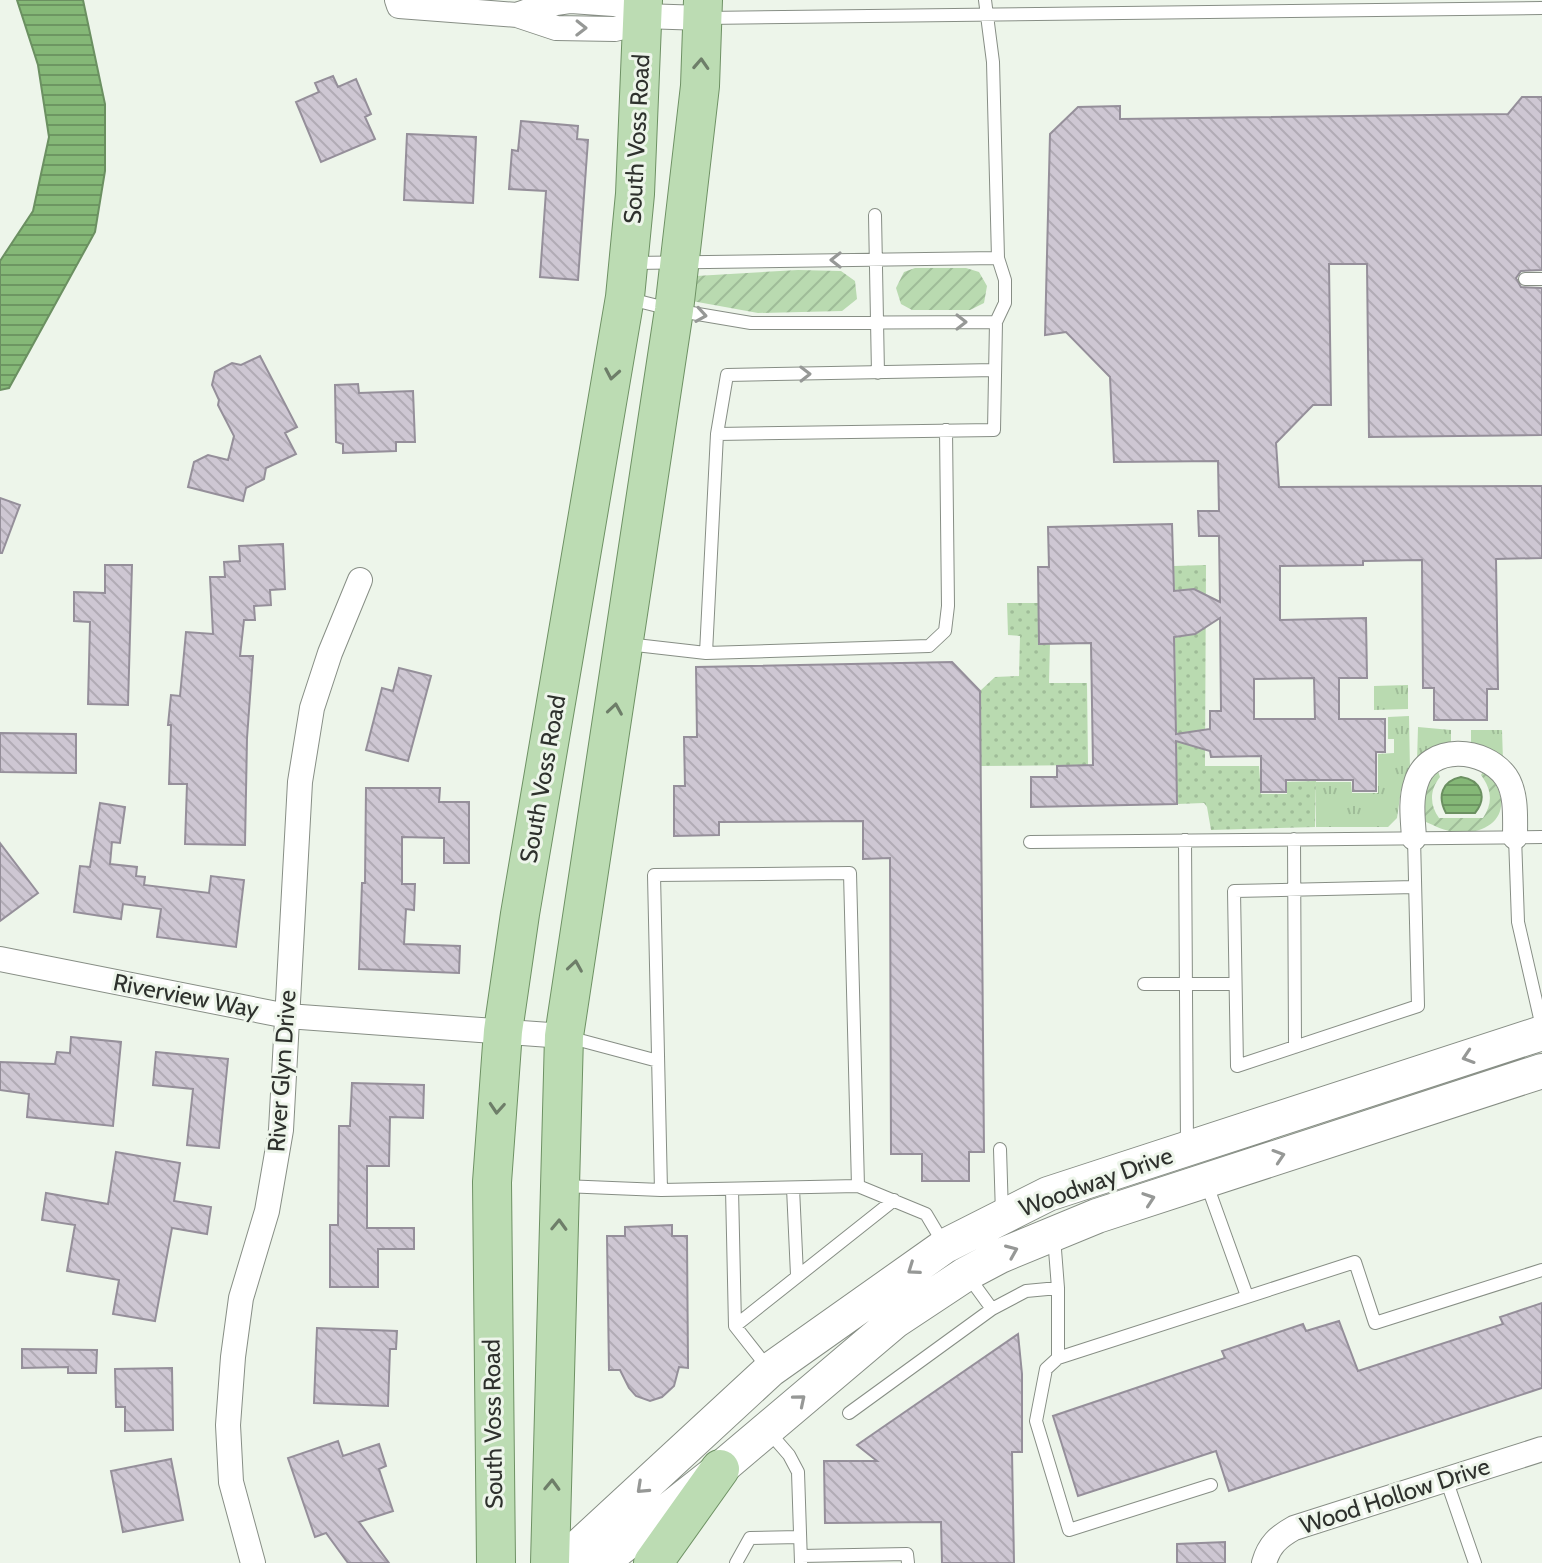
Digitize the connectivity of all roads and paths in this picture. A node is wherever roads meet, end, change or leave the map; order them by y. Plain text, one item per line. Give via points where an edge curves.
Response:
1 (397, 0) edge
2 (985, 0) edge
3 (643, 8) edge
4 (1542, 8) edge
5 (703, 9) edge
6 (985, 16) junction
7 (875, 215) dead end
8 (998, 258) junction
9 (875, 260) junction
10 (679, 264) junction
11 (1525, 279) dead end
12 (1542, 279) edge
13 (627, 280) junction
14 (674, 310) junction
15 (877, 322) junction
16 (996, 322) junction
17 (995, 370) junction
18 (878, 373) junction
19 (946, 430) junction
20 (717, 434) junction
21 (360, 580) dead end
22 (567, 635) junction
23 (625, 644) junction
24 (706, 653) junction
25 (1515, 837) junction
26 (1542, 837) edge
27 (1414, 838) junction
28 (1294, 839) junction
29 (1185, 840) junction
30 (1030, 842) dead end
31 (1415, 887) junction
32 (1294, 890) junction
33 (0, 959) edge
34 (1144, 984) dead end
35 (1186, 984) junction
36 (1235, 984) junction
37 (287, 1016) junction
38 (1542, 1027) edge
39 (503, 1031) junction
40 (1542, 1033) edge
41 (564, 1036) junction
42 (1295, 1047) junction
43 (658, 1061) junction
44 (1542, 1071) edge
45 (1187, 1148) junction
46 (1000, 1149) dead end
47 (1204, 1180) junction
48 (560, 1186) junction
49 (858, 1186) junction
50 (793, 1188) junction
51 (732, 1189) junction
52 (661, 1190) junction
53 (894, 1200) junction
54 (1002, 1218) junction
55 (1053, 1233) junction
56 (945, 1246) junction
57 (1542, 1270) edge
58 (966, 1274) junction
59 (797, 1275) junction
60 (1058, 1288) junction
61 (1247, 1296) junction
62 (992, 1309) junction
63 (735, 1326) junction
64 (1058, 1358) junction
65 (770, 1370) junction
66 (849, 1413) dead end
67 (766, 1428) junction
68 (1542, 1449) edge
69 (720, 1469) junction
70 (1446, 1479) junction
71 (1211, 1485) dead end
72 (800, 1537) junction
73 (801, 1559) edge
74 (253, 1563) edge
75 (496, 1563) edge
76 (550, 1563) edge
77 (561, 1563) edge
78 (601, 1563) edge
79 (653, 1563) edge
80 (736, 1563) edge
81 (908, 1563) edge
82 (1264, 1563) edge
83 (1475, 1563) edge

1 - 3 street via 399,6 517,15 556,28 615,29 627,26
2 - 6 lane
3 - 5 street
3 - 13 main road, South Voss Road
4 - 6 lane
5 - 6 lane
10 -> 5 main road
6 - 8 lane via 993,62
7 - 9 lane
8 - 9 lane
8 - 16 lane via 1005,303
9 -> 10 lane
9 - 15 lane
10 - 13 lane
10 - 14 main road
11 - 12 lane
13 - 14 lane
13 -> 22 main road, South Voss Road
14 -> 15 lane via 751,323
14 - 23 main road
15 -> 16 lane
15 - 18 lane
16 - 17 lane
17 - 18 lane
17 - 19 lane via 994,430
20 -> 18 lane via 727,375
19 - 20 lane
19 - 24 lane via 948,606 945,631 929,646
20 - 24 lane
21 - 37 street, River Glyn Drive via 312,708 300,782
22 - 23 main road
22 - 39 main road, South Voss Road
23 - 24 lane
41 -> 23 main road
25 - 26 lane
25 - 27 lane
25 - 27 street via 1508,779 1495,765 1461,752 1427,764 1416,780
25 - 38 lane via 1518,922
27 - 28 lane
27 - 31 lane
28 - 29 lane
28 - 32 lane
29 - 30 lane
29 - 35 lane
31 - 32 lane
31 - 42 lane via 1418,1006
32 - 36 lane via 1234,891
32 - 42 lane
33 - 37 street, Riverview Way
34 - 35 lane
35 - 36 lane
35 - 45 lane
36 - 42 lane via 1237,1066
37 - 39 street, Riverview Way
37 - 74 street, River Glyn Drive via 281,1130 267,1211 241,1298 228,1425 231,1482
39 - 41 street, Riverview Way
39 -> 75 main road, South Voss Road via 492,1182
40 -> 45 main road, Woodway Drive
41 - 43 lane
41 - 48 main road
43 - 49 lane via 654,875 850,873
43 - 52 lane
47 -> 44 main road, Woodway Drive
45 - 47 main road
45 - 54 main road, Woodway Drive via 1048,1194
46 - 54 lane
55 -> 47 main road, Woodway Drive
47 - 61 lane
48 - 52 lane
76 -> 48 main road
49 - 50 lane
49 - 53 lane
50 - 51 lane
50 - 59 lane
51 - 52 lane
51 - 63 lane
53 - 56 lane via 926,1214
53 - 59 lane
54 - 56 main road, Woodway Drive
58 -> 55 main road, Woodway Drive
55 - 60 lane
56 - 58 main road
56 -> 65 main road, Woodway Drive
57 - 61 lane via 1375,1323 1355,1262
58 - 62 lane
67 -> 58 main road, Woodway Drive via 895,1321
59 - 63 lane
60 - 62 lane via 1026,1291
60 - 64 lane
61 - 64 lane
62 - 66 lane
63 - 65 lane
64 - 71 lane via 1046,1369 1036,1421 1069,1530
65 -> 77 main road, Woodway Drive
67 - 69 main road, Woodway Drive
67 - 72 lane via 798,1472
68 - 70 street, Wood Hollow Drive
69 - 78 main road, Woodway Drive
69 - 79 main road
70 - 82 street, Wood Hollow Drive via 1294,1528 1277,1538
70 - 83 lane
72 - 73 lane
72 - 80 lane via 750,1538
73 - 81 lane via 907,1554

